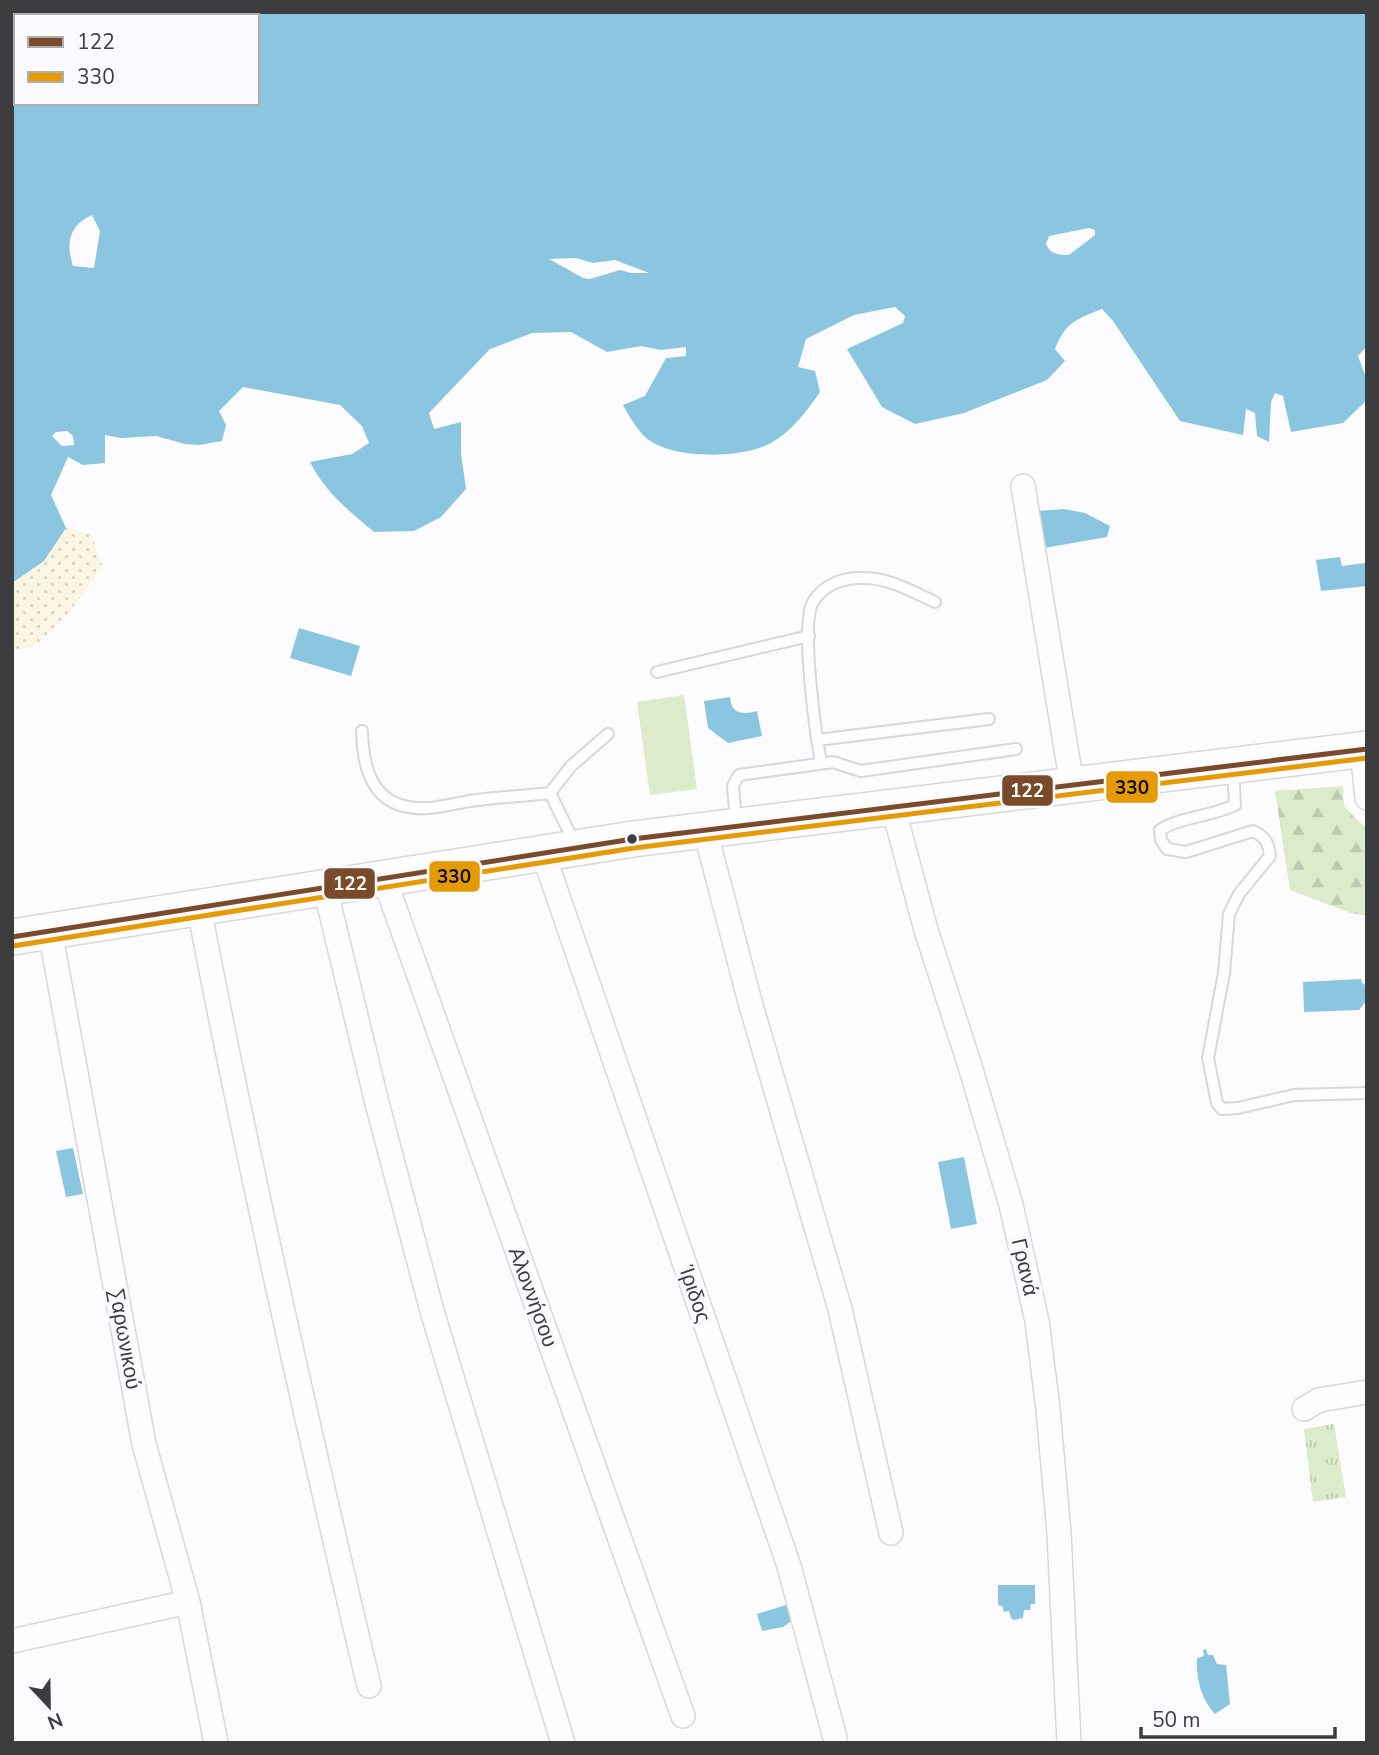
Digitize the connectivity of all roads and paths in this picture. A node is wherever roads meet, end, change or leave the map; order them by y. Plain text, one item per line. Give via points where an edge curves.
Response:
1 (1023, 485) dead end
2 (935, 602) dead end
3 (809, 636) junction
4 (657, 672) dead end
5 (989, 719) dead end
6 (362, 731) dead end
7 (608, 734) dead end
8 (817, 740) junction
9 (1016, 749) dead end
10 (1364, 749) edge
11 (821, 763) junction
12 (1233, 765) junction
13 (1072, 785) junction
14 (550, 793) junction
15 (1367, 798) edge
16 (893, 807) junction
17 (721, 828) junction
18 (560, 851) junction
19 (384, 878) junction
20 (325, 888) junction
21 (199, 908) junction
22 (50, 930) junction
23 (12, 937) edge
24 (1367, 1093) edge
25 (1367, 1392) edge
26 (1304, 1409) dead end
27 (891, 1533) dead end
28 (188, 1602) junction
29 (12, 1642) edge
30 (369, 1686) dead end
31 (682, 1716) dead end
32 (835, 1738) dead end
33 (216, 1743) edge
34 (563, 1743) edge
35 (1069, 1743) edge

1 - 13 street
2 - 3 lane via 890,582 841,579 811,604
3 - 4 lane
3 - 8 lane
5 - 8 lane
6 - 14 lane via 369,777 387,799 400,806 427,808
7 - 14 lane via 571,766
8 - 11 lane
9 - 11 lane via 861,771
10 - 12 main road
10 - 15 street
11 - 17 lane via 739,775
12 - 13 main road
12 - 24 lane via 1235,805 1160,830 1167,849 1186,852 1253,831 1269,844 1270,856 1238,894 1229,914 1224,973 1208,1058 1217,1103 1222,1109 1238,1108 1294,1095
13 - 16 main road
14 - 18 lane
16 - 17 main road
16 - 35 street, Γρανά via 1011,1205 1037,1321 1059,1532
17 - 18 main road
17 - 27 street via 750,1002 840,1309
18 - 19 main road
18 - 32 street, Ίριδος via 789,1566
19 - 20 main road
19 - 31 street, Αλοννήσου
20 - 21 main road
20 - 34 street via 432,1311
21 - 22 main road
21 - 30 street via 309,1434
22 - 23 main road
22 - 28 street, Σαρωνικού via 144,1444
25 - 26 street via 1319,1400
28 - 29 street
28 - 33 street, Σαρωνικού

